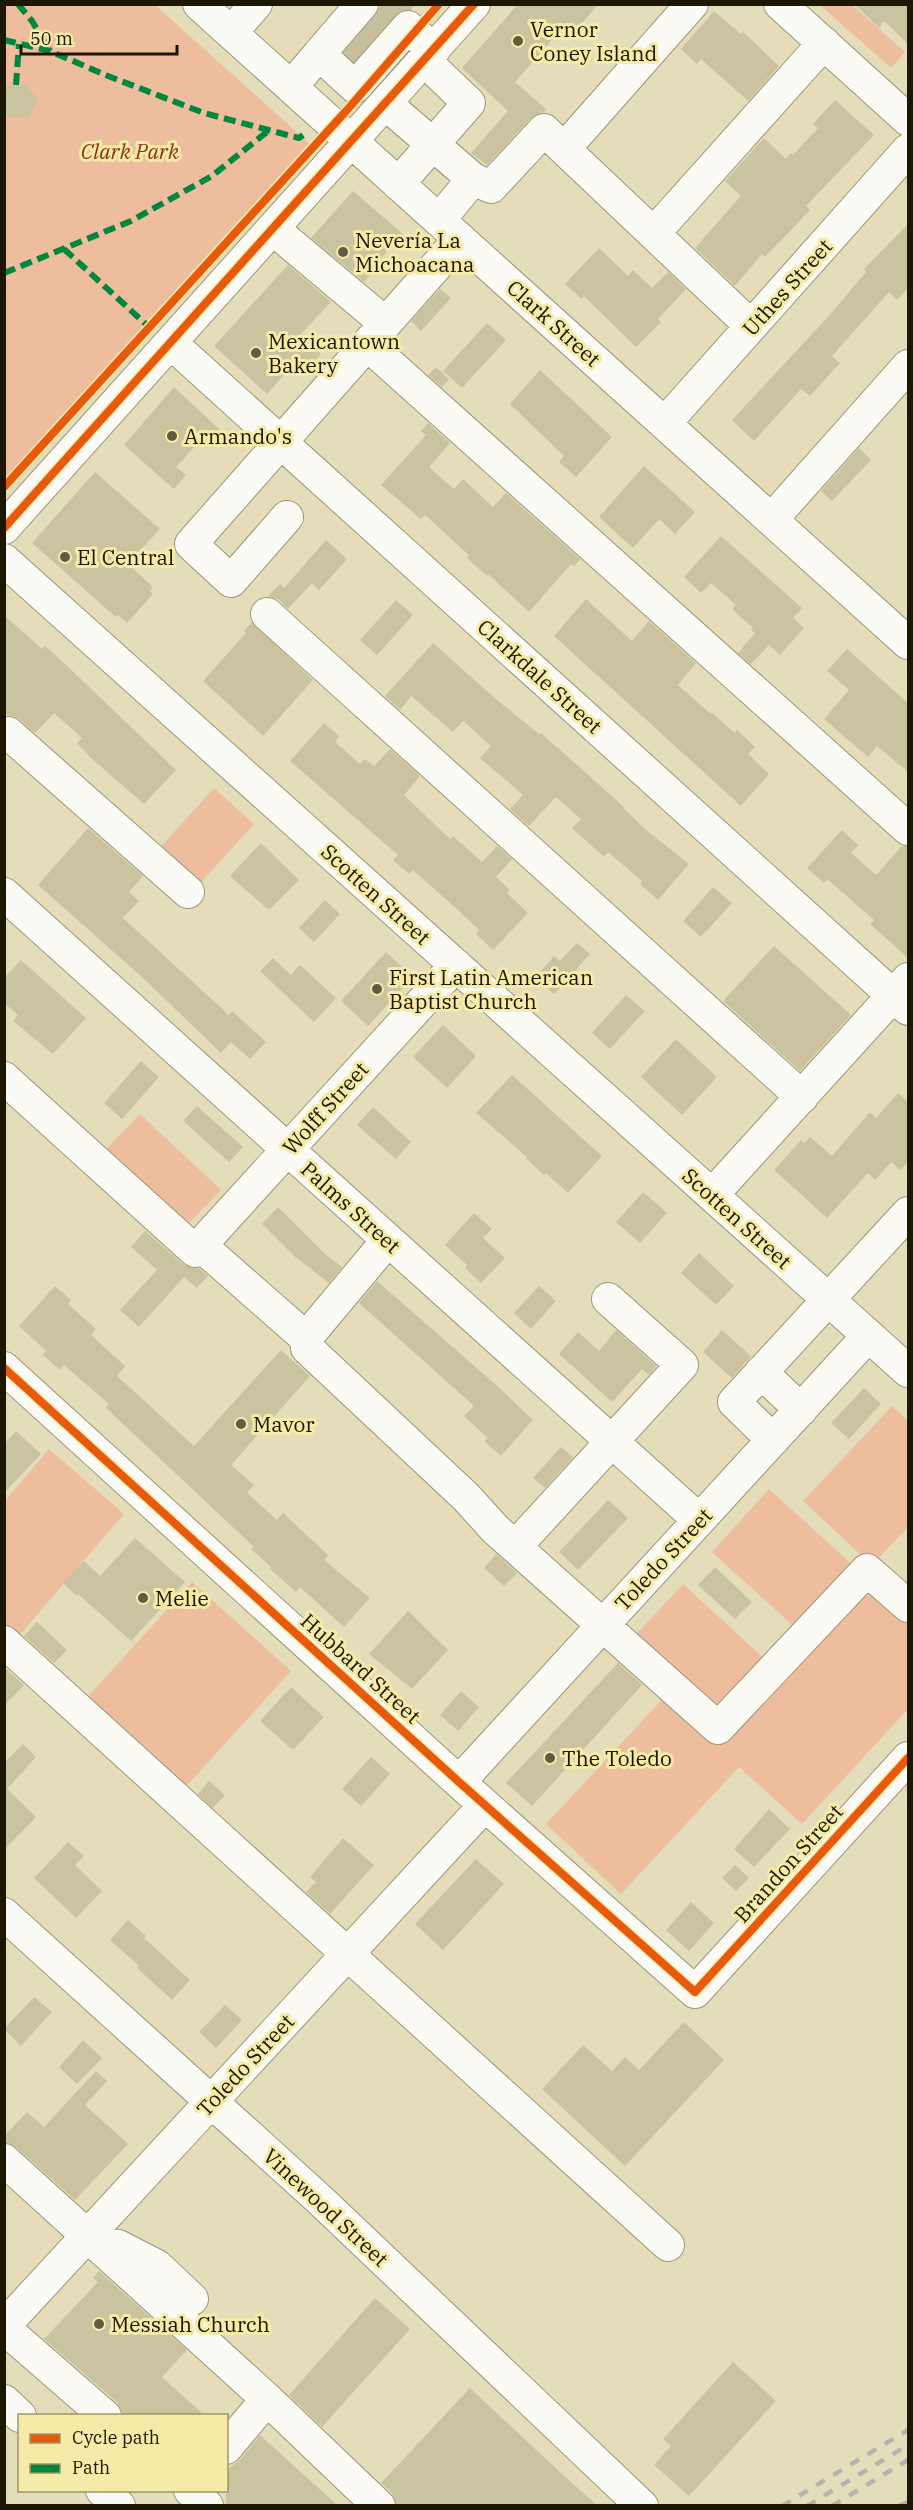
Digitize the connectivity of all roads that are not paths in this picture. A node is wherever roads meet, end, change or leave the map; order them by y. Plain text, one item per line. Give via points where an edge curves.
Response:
1 (199, 4) edge
2 (256, 4) edge
3 (362, 4) edge
4 (474, 4) edge
5 (692, 4) edge
6 (780, 4) edge
7 (231, 33) junction
8 (373, 43) junction
9 (824, 44) junction
10 (430, 55) junction
11 (291, 87) junction
12 (389, 101) junction
13 (909, 120) edge
14 (352, 142) junction
15 (433, 144) junction
16 (564, 149) junction
17 (909, 150) edge
18 (473, 179) junction
19 (398, 183) junction
20 (273, 229) junction
21 (450, 230) junction
22 (654, 233) junction
23 (751, 326) junction
24 (376, 333) junction
25 (171, 343) junction
26 (906, 375) edge
27 (665, 423) junction
28 (280, 441) junction
29 (287, 517) dead end
30 (772, 519) junction
31 (4, 528) edge
32 (4, 560) edge
33 (267, 614) dead end
34 (909, 642) edge
35 (4, 735) edge
36 (909, 830) edge
37 (188, 892) dead end
38 (4, 894) edge
39 (456, 965) junction
40 (904, 994) edge
41 (4, 1078) edge
42 (802, 1097) junction
43 (287, 1150) junction
44 (712, 1196) junction
45 (909, 1214) edge
46 (388, 1240) junction
47 (198, 1248) junction
48 (608, 1299) dead end
49 (827, 1299) junction
50 (868, 1336) junction
51 (306, 1338) junction
52 (4, 1368) edge
53 (909, 1371) edge
54 (761, 1372) junction
55 (801, 1410) junction
56 (773, 1440) junction
57 (611, 1442) junction
58 (699, 1520) junction
59 (515, 1547) junction
60 (909, 1606) edge
61 (602, 1625) junction
62 (4, 1642) edge
63 (909, 1758) edge
64 (459, 1782) junction
65 (485, 1805) junction
66 (4, 1914) edge
67 (348, 1953) junction
68 (695, 1992) joint
69 (211, 2101) junction
70 (4, 2160) edge
71 (98, 2244) junction
72 (668, 2245) dead end
73 (192, 2299) dead end
74 (4, 2327) edge
75 (267, 2399) junction
76 (4, 2401) edge
77 (19, 2414) edge
78 (104, 2414) edge
79 (228, 2446) edge
80 (104, 2492) edge
81 (119, 2505) edge
82 (379, 2505) edge
83 (642, 2505) edge

1 - 7 street, Clark Street
2 - 7 street
3 - 8 street
4 - 10 street
5 - 16 street
6 - 9 street
7 - 11 street, Clark Street
8 - 10 street
8 - 11 street
8 - 12 street
9 - 13 street
9 - 22 street
10 - 12 street
10 - 15 street via 469,103
11 - 14 street, Clark Street
12 - 14 street
12 - 15 street
14 - 19 street, Clark Street
14 - 20 street
15 - 18 street
15 - 19 street
16 - 18 street via 544,130 491,187
16 - 22 street
17 - 23 street, Uthes Street
18 - 21 street
19 - 21 street, Clark Street
20 - 24 street
20 - 25 street
21 - 24 street
21 - 27 street, Clark Street
22 - 23 street
23 - 27 street, Uthes Street
24 - 28 street
24 - 36 street
25 - 28 street, Clarkdale Street
25 - 31 street
26 - 30 street
27 - 30 street, Clark Street
28 - 29 street via 191,544 231,581
28 - 40 street, Clarkdale Street
30 - 34 street, Clark Street
32 - 39 street, Scotten Street
33 - 42 street
35 - 37 street via 8,733
38 - 43 street, Palms Street
39 - 43 street, Wolff Street
39 - 44 street, Scotten Street
40 - 42 street
41 - 47 street
42 - 44 street
43 - 46 street, Palms Street
43 - 47 street, Wolff Street
44 - 49 street, Scotten Street
45 - 49 street
46 - 51 street
46 - 57 street, Palms Street
47 - 51 street
48 - 57 street via 682,1365
49 - 50 street, Scotten Street
49 - 54 street
50 - 53 street, Scotten Street
50 - 55 street, Toledo Street
51 - 59 street via 307,1348
52 - 64 street, Hubbard Street
54 - 55 street
54 - 56 street via 734,1402
55 - 56 street, Toledo Street
56 - 58 street, Toledo Street
57 - 58 street, Palms Street
57 - 59 street
58 - 61 street, Toledo Street
59 - 61 street
60 - 61 street via 867,1569 718,1728
61 - 64 street, Toledo Street
62 - 67 street
63 - 68 street, Brandon Street
64 - 65 street, Hubbard Street
65 - 67 street, Toledo Street
65 - 68 street, Hubbard Street
66 - 69 street, Vinewood Street
67 - 69 street, Toledo Street
67 - 72 street
69 - 71 street, Toledo Street
69 - 83 street, Vinewood Street
70 - 71 street
71 - 73 street via 118,2246 157,2266
71 - 74 street, Toledo Street
71 - 75 street
74 - 78 street
75 - 79 street
75 - 82 street
76 - 77 street
80 - 81 street

